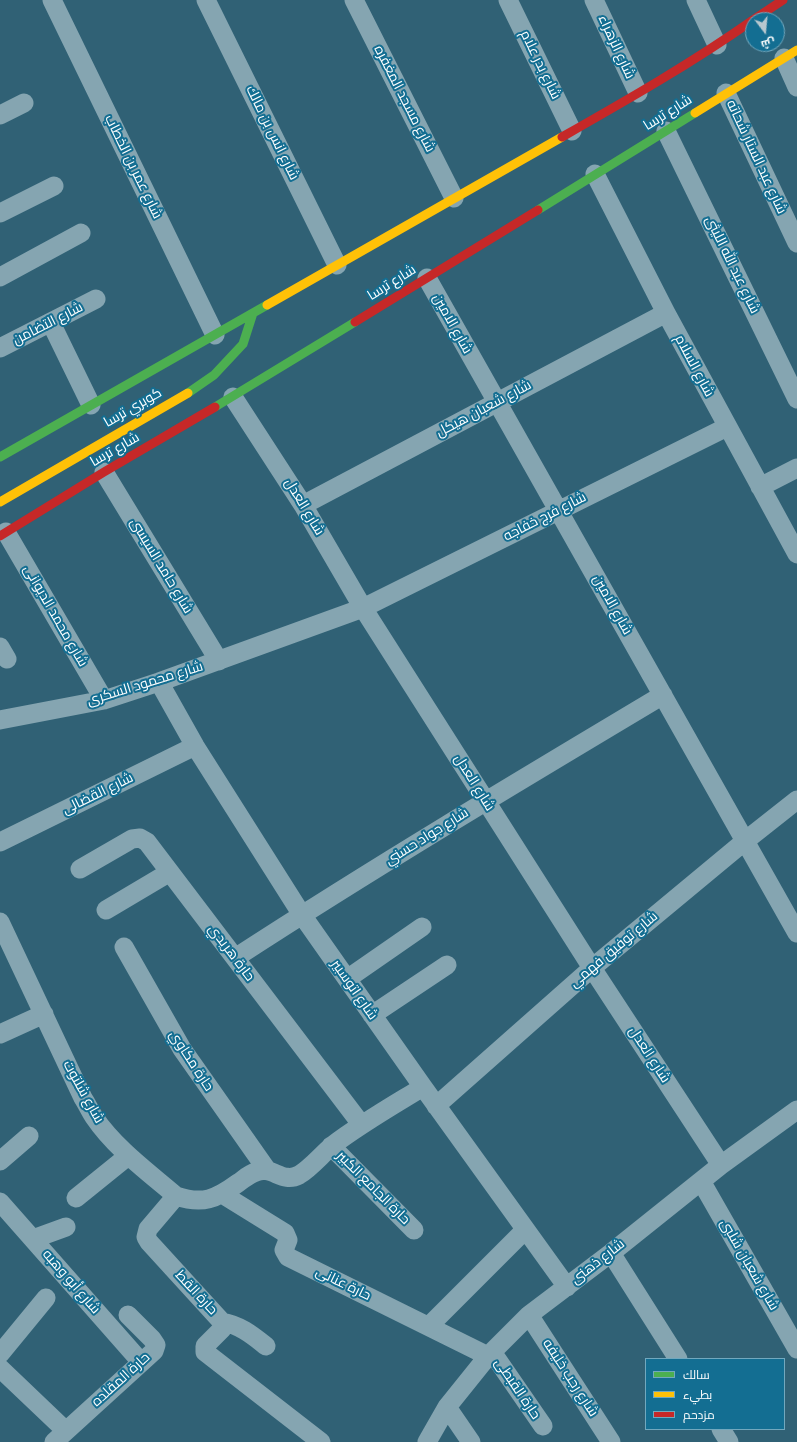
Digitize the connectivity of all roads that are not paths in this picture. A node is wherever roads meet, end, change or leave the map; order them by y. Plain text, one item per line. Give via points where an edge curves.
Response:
1 (52, 0) edge
2 (206, 0) edge
3 (354, 0) edge
4 (508, 0) edge
5 (594, 0) edge
6 (696, 0) edge
7 (782, 0) edge
8 (765, 12) edge
9 (745, 25) edge
10 (717, 44) junction
11 (790, 54) edge
12 (797, 87) edge
13 (638, 93) junction
14 (726, 94) junction
15 (24, 103) dead end
16 (0, 115) edge
17 (572, 130) junction
18 (666, 131) junction
19 (595, 174) junction
20 (54, 186) dead end
21 (454, 198) junction
22 (0, 213) edge
23 (82, 233) dead end
24 (797, 243) edge
25 (337, 265) junction
26 (0, 276) edge
27 (426, 278) junction
28 (96, 299) dead end
29 (253, 313) junction
30 (666, 313) junction
31 (51, 322) junction
32 (214, 335) junction
33 (0, 348) edge
34 (233, 397) junction
35 (797, 399) edge
36 (496, 402) junction
37 (91, 405) junction
38 (727, 427) junction
39 (0, 457) edge
40 (797, 468) edge
41 (104, 472) junction
42 (760, 487) junction
43 (0, 502) edge
44 (303, 505) junction
45 (558, 511) junction
46 (3, 534) edge
47 (797, 554) edge
48 (363, 608) junction
49 (219, 661) junction
50 (159, 682) junction
51 (663, 695) junction
52 (104, 700) junction
53 (0, 720) edge
54 (195, 746) junction
55 (797, 800) edge
56 (486, 801) junction
57 (745, 841) junction
58 (0, 842) edge
59 (80, 869) dead end
60 (170, 872) junction
61 (106, 910) dead end
62 (302, 915) junction
63 (0, 922) edge
64 (422, 927) dead end
65 (797, 933) edge
66 (124, 947) dead end
67 (235, 958) junction
68 (447, 965) dead end
69 (592, 968) junction
70 (347, 979) junction
71 (44, 1014) junction
72 (372, 1015) junction
73 (0, 1034) edge
74 (423, 1087) junction
75 (436, 1106) junction
76 (797, 1110) edge
77 (361, 1124) junction
78 (29, 1136) dead end
79 (331, 1146) junction
80 (128, 1156) junction
81 (0, 1162) edge
82 (721, 1165) junction
83 (267, 1170) junction
84 (701, 1181) junction
85 (222, 1194) junction
86 (176, 1196) junction
87 (76, 1198) dead end
88 (0, 1202) edge
89 (66, 1227) dead end
90 (414, 1230) dead end
91 (525, 1230) junction
92 (33, 1239) junction
93 (611, 1253) junction
94 (567, 1287) junction
95 (46, 1298) dead end
96 (128, 1315) dead end
97 (529, 1315) junction
98 (222, 1322) junction
99 (429, 1326) junction
100 (266, 1346) dead end
101 (797, 1349) edge
102 (0, 1354) edge
103 (490, 1354) junction
104 (677, 1358) edge
105 (141, 1362) junction
106 (0, 1368) edge
107 (447, 1407) junction
108 (543, 1426) dead end
109 (722, 1430) edge
110 (60, 1436) edge
111 (321, 1442) edge
112 (427, 1442) edge
113 (471, 1442) edge
114 (610, 1442) edge
115 (729, 1442) edge

1 - 32 street, شارع عمر بن الخطاب
2 - 25 street, شارع انس بن مالك
3 - 21 street, شارع مسجد المغفره
4 - 17 street, شارع بدر علام
5 - 13 street, شارع الزهراء
6 - 10 street
7 - 8 main road
9 - 10 main road
10 - 13 main road
11 - 12 street
11 - 14 main road, شارع ترسا
13 - 17 main road
14 - 18 main road, شارع ترسا
14 - 24 street, شارع عبد الستار شحاته
15 - 16 street
17 - 21 main road
18 - 19 main road, شارع ترسا
18 - 35 street, شارع عبد الله الليثى
19 - 27 main road, شارع ترسا
19 - 30 street, شارع السلام
20 - 22 street
21 - 25 main road
23 - 26 street
25 - 29 main road
27 - 34 main road, شارع ترسا
27 - 36 street, شارع الامين
28 - 31 street, شارع التضامن
29 - 32 main road
29 - 43 main road, كوبري ترسا via 243,344 214,375 197,388
30 - 36 street, شارع شعبان هيكل
30 - 38 street, شارع السلام
31 - 33 street, شارع التضامن
31 - 37 street
32 - 37 main road
34 - 41 main road, شارع ترسا
34 - 44 street, شارع العدل
36 - 44 street, شارع شعبان هيكل
36 - 45 street, شارع الامين
37 - 39 main road
38 - 42 street, شارع السلام
38 - 45 street, شارع فرج خفاجه
40 - 42 street
41 - 46 main road, شارع ترسا
41 - 49 street, شارع حامد السيسى
42 - 47 street, شارع السلام
44 - 48 street, شارع العدل
45 - 48 street, شارع فرج خفاجه
45 - 51 street, شارع الامين
46 - 52 street, شارع محمد الديوانى
48 - 49 street, شارع فرج خفاجه
48 - 56 street, شارع العدل
49 - 50 street, شارع محمود السكرى
50 - 52 street, شارع محمود السكرى
50 - 54 street, شارع اتوسبير
51 - 56 street, شارع جواد حسني
51 - 57 street, شارع الامين
52 - 53 street, شارع محمود السكرى
54 - 58 street, شارع القضالى
54 - 62 street, شارع اتوسبير
55 - 57 street, شارع توفيق فهمي
56 - 62 street, شارع جواد حسني
56 - 69 street, شارع العدل
57 - 65 street, شارع الامين
57 - 69 street, شارع توفيق فهمي
59 - 60 street, حارة هريدي via 132,839 140,838 148,842
60 - 61 street
60 - 67 street, حارة هريدي
62 - 67 street, شارع جواد حسني
62 - 70 street, شارع اتوسبير
63 - 71 street, شارع شلتوت
64 - 70 street
66 - 83 street, حارة مكاوي via 182,1049
67 - 77 street, حارة هريدي
68 - 72 street
69 - 75 street, شارع توفيق فهمي
69 - 82 street, شارع العدل
70 - 72 street, شارع اتوسبير
71 - 73 street
71 - 80 street, شارع شلتوت via 94,1117
72 - 74 street, شارع اتوسبير
74 - 75 street, شارع اتوسبير
74 - 77 street
75 - 91 street, شارع اتوسبير
76 - 82 street, شارع ذهنى
77 - 79 street
78 - 81 street
79 - 83 street via 300,1174 291,1178
79 - 90 street, حارة الجامع الكبير
80 - 86 street, شارع شلتوت
80 - 87 street
82 - 84 street, شارع ذهنى
83 - 85 street via 258,1170
84 - 93 street, شارع ذهنى
84 - 101 street, شارع شعبان شلبى
85 - 86 street, شارع شلتوت via 211,1199 198,1200
85 - 99 street, حارة عنانى via 285,1233 288,1240 284,1250 288,1257
86 - 98 street, حارة القط via 148,1229 146,1237
88 - 92 street, شارع أبو وهبه
89 - 92 street
91 - 94 street, شارع اتوسبير
91 - 99 street
92 - 105 street, شارع أبو وهبه
93 - 94 street, شارع ذهنى
93 - 104 street
94 - 97 street, شارع ذهنى
95 - 102 street
96 - 105 street, حارة المقلده via 156,1345 154,1351
97 - 103 street, شارع ذهنى
97 - 114 street, شارع رجب خليفه
98 - 100 street via 243,1329
98 - 111 street, حارة القط via 222,1329 205,1346 205,1352
99 - 103 street, حارة عنانى
103 - 107 street, شارع ذهنى
103 - 108 street, حارة القبطى
105 - 110 street, حارة المقلده
106 - 110 street
107 - 112 street, شارع ذهنى
107 - 113 street
109 - 115 street

